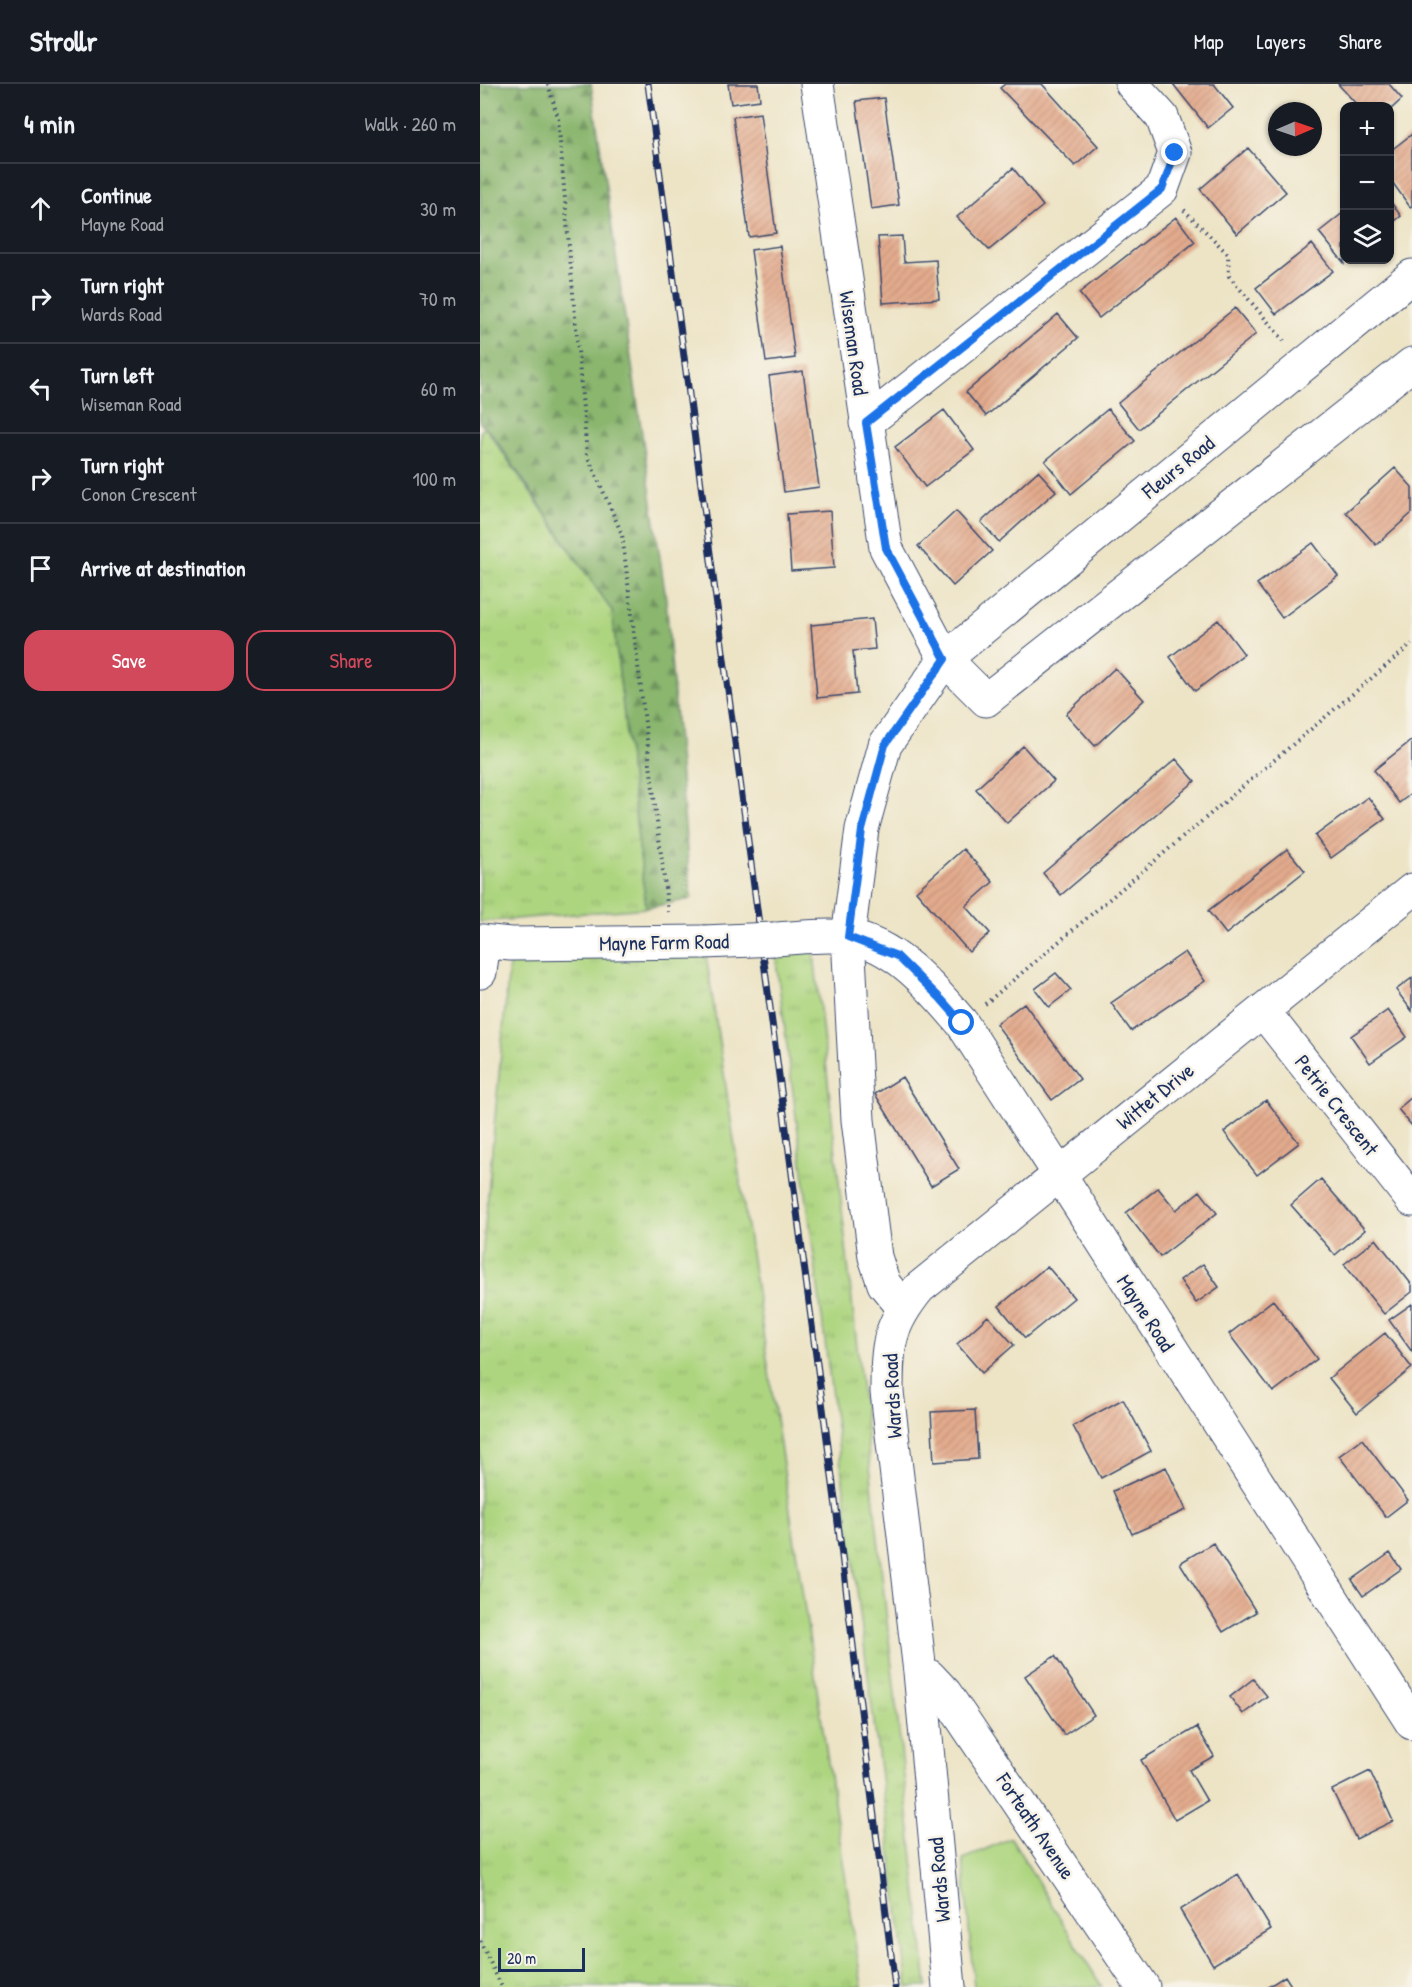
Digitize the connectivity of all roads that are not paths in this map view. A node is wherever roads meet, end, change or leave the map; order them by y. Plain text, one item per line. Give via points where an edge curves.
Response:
1 (817, 84) edge
2 (1132, 84) edge
3 (1412, 276) edge
4 (1412, 364) edge
5 (866, 423) junction
6 (945, 659) junction
7 (1412, 890) edge
8 (848, 937) junction
9 (481, 952) edge
10 (1263, 1011) junction
11 (1057, 1175) junction
12 (1412, 1200) edge
13 (903, 1307) junction
14 (920, 1672) junction
15 (1412, 1723) edge
16 (949, 1987) edge
17 (1143, 1987) edge

1 - 5 street, Wiseman Road
2 - 5 street via 1162,117 1175,153 1162,189
3 - 6 street, Fleurs Road
4 - 6 street, Wiseman Road via 986,700
5 - 6 street, Wiseman Road via 886,548
6 - 8 street via 885,745 862,830
7 - 10 street, Wittet Drive
8 - 9 street, Mayne Farm Road, bridge via 511,944
8 - 11 street, Mayne Road via 897,956 941,999 962,1023
8 - 13 street via 858,1120 874,1257 884,1284
10 - 11 street, Wittet Drive
10 - 12 street, Petrie Crescent
11 - 13 street, Wittet Drive via 919,1288
11 - 15 street, Mayne Road
13 - 14 street, Wards Road via 892,1329 887,1392
14 - 16 street, Wards Road
14 - 17 street, Forteath Avenue via 945,1693

